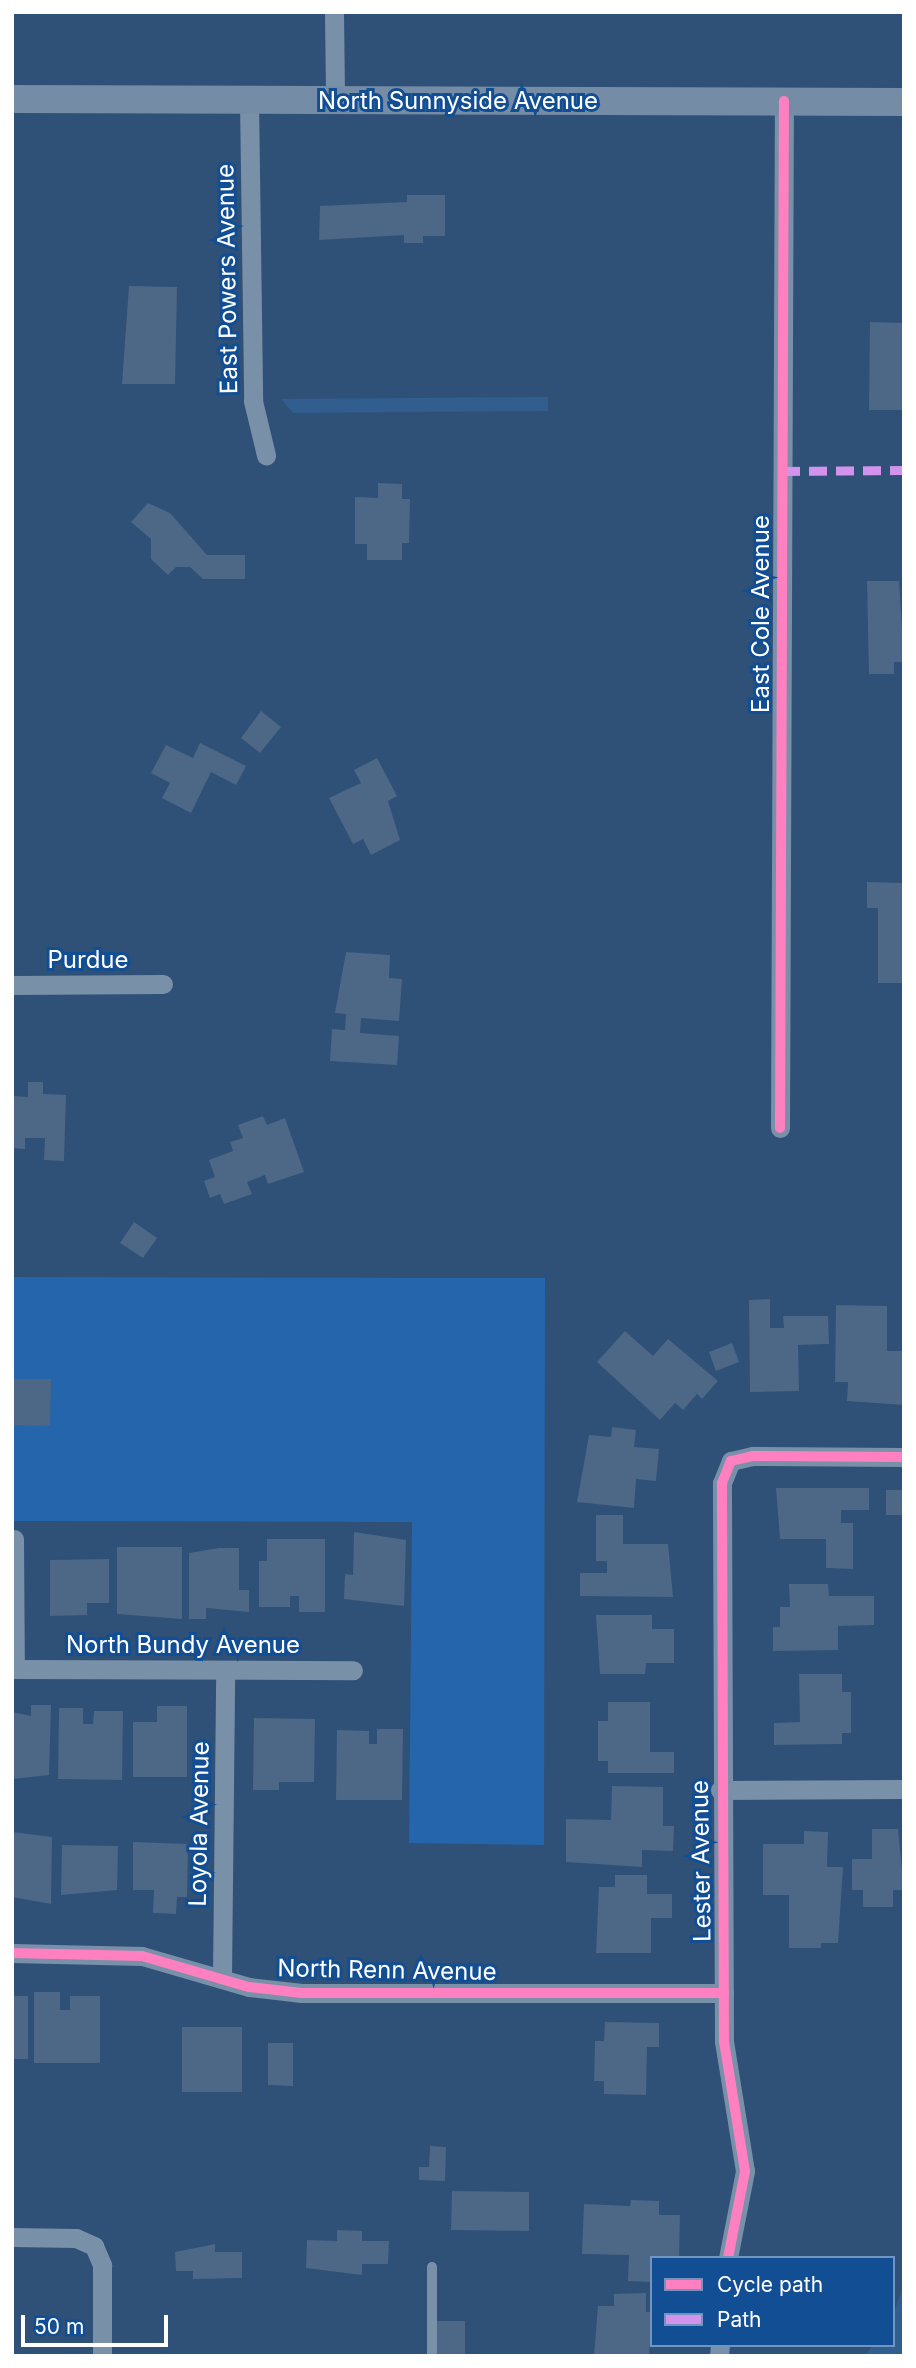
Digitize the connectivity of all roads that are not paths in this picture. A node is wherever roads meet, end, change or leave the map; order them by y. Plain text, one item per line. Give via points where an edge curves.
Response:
1 (334, 12) edge
2 (12, 99) edge
3 (249, 100) junction
4 (335, 100) junction
5 (784, 101) junction
6 (904, 102) edge
7 (266, 455) dead end
8 (163, 984) dead end
9 (12, 985) edge
10 (780, 1128) dead end
11 (904, 1457) edge
12 (14, 1539) edge
13 (13, 1669) edge
14 (225, 1670) junction
15 (353, 1670) dead end
16 (904, 1788) edge
17 (720, 1790) junction
18 (12, 1953) edge
19 (222, 1978) junction
20 (724, 1993) junction
21 (12, 2237) edge
22 (729, 2256) edge
23 (432, 2267) dead end
24 (102, 2356) edge
25 (432, 2356) edge

1 - 4 street
2 - 3 main road, North Sunnyside Avenue
3 - 4 main road, North Sunnyside Avenue
3 - 7 street, East Powers Avenue via 253,401
4 - 5 main road, North Sunnyside Avenue
5 - 6 main road, North Sunnyside Avenue
5 - 10 street, East Cole Avenue
8 - 9 street, Purdue
11 - 17 street, Lester Avenue via 731,1461 722,1483
12 - 13 street
13 - 14 street, North Bundy Avenue
14 - 15 street, North Bundy Avenue
14 - 19 street, Loyola Avenue
16 - 17 street
17 - 20 street, Lester Avenue
18 - 19 street, North Renn Avenue via 142,1956
19 - 20 street, North Renn Avenue via 302,1993
20 - 22 street, Lester Avenue via 729,2081 746,2171
21 - 24 street via 76,2238 94,2246 102,2265
23 - 25 lane

